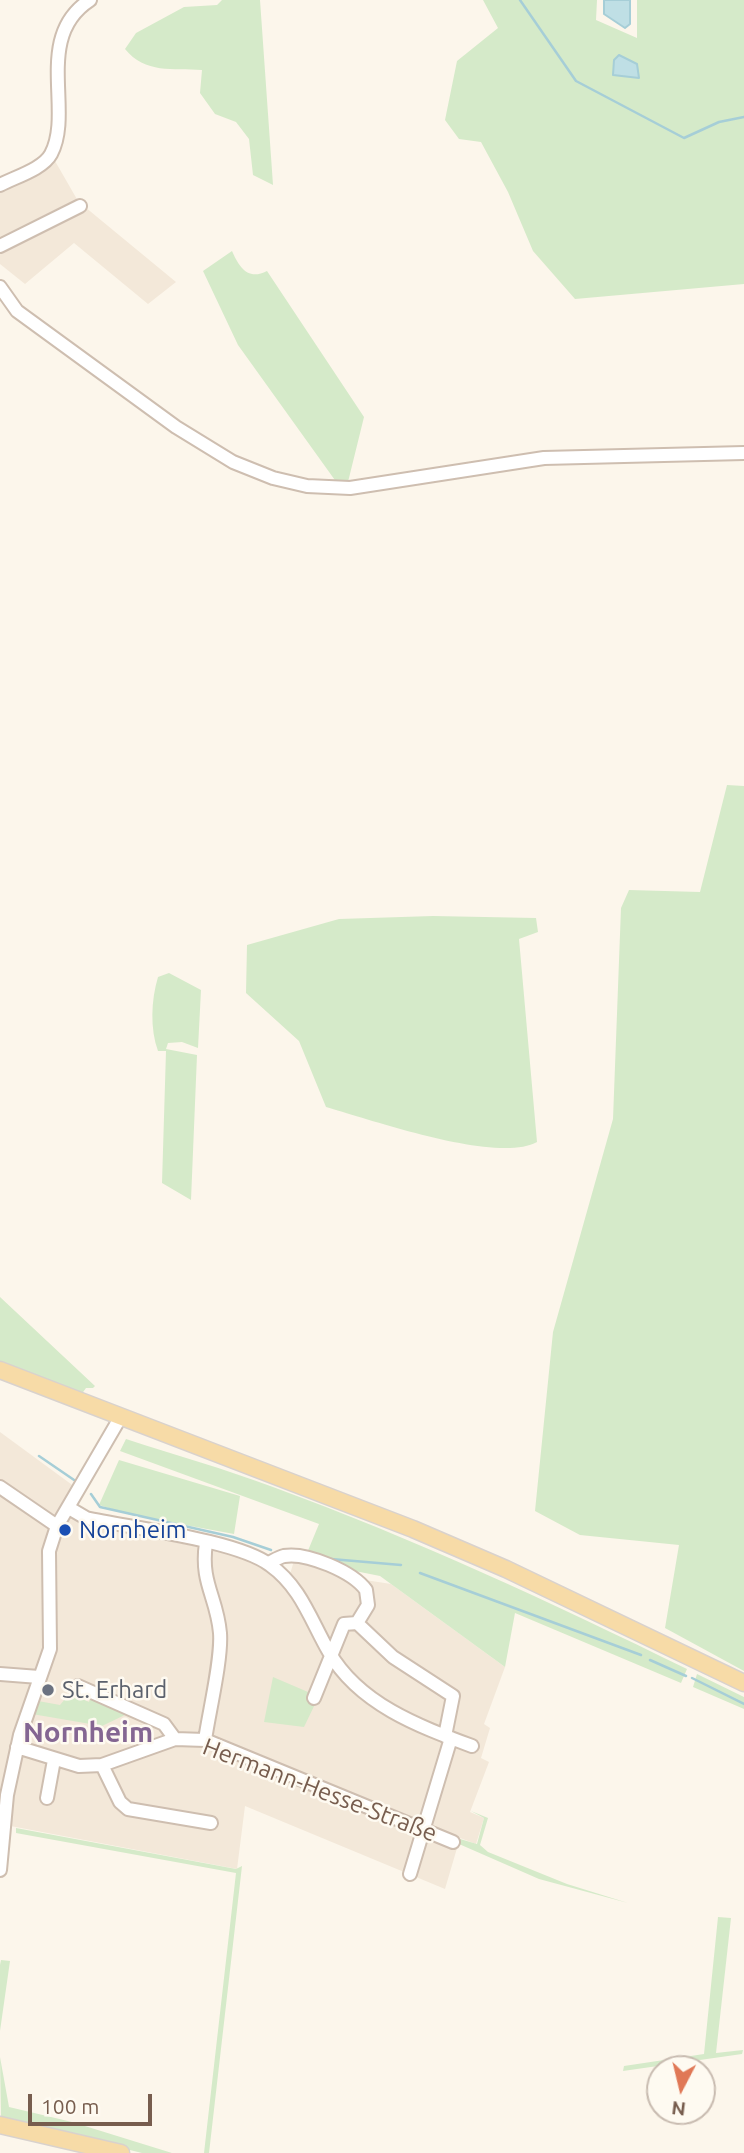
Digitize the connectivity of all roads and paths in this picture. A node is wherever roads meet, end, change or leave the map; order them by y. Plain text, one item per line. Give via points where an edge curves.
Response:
1 (90, 0) edge
2 (0, 185) edge
3 (80, 206) dead end
4 (0, 246) edge
5 (0, 287) edge
6 (744, 453) edge
7 (0, 1370) edge
8 (120, 1418) junction
9 (0, 1487) edge
10 (69, 1508) junction
11 (57, 1526) junction
12 (206, 1543) junction
13 (269, 1563) junction
14 (357, 1623) junction
15 (330, 1654) junction
16 (0, 1674) edge
17 (39, 1677) junction
18 (744, 1683) edge
19 (78, 1686) dead end
20 (314, 1698) dead end
21 (448, 1737) junction
22 (175, 1739) junction
23 (205, 1740) junction
24 (472, 1746) dead end
25 (17, 1747) junction
26 (54, 1760) junction
27 (102, 1765) junction
28 (47, 1798) dead end
29 (211, 1823) dead end
30 (423, 1830) junction
31 (453, 1842) dead end
32 (0, 1863) edge
33 (0, 1870) edge
34 (410, 1874) dead end
35 (0, 2125) edge
36 (121, 2153) edge

1 - 2 street via 74,15 61,45 52,153 41,164
3 - 4 street
5 - 6 street via 16,311 176,427 233,462 307,486 350,488 544,458
7 - 8 main road
8 - 10 street
8 - 18 main road via 412,1529
9 - 11 street
10 - 11 street
10 - 12 street via 86,1518
11 - 17 street via 49,1552 50,1648
12 - 13 street
12 - 23 street via 204,1577 220,1642
13 - 14 street via 295,1556 354,1575 368,1598 366,1612
13 - 15 street via 296,1590
14 - 15 street via 344,1624
14 - 21 street via 393,1657 453,1696
15 - 20 street
15 - 21 street via 366,1693 401,1717
16 - 17 street
17 - 25 street
19 - 22 street, Hermann-Hesse-Straße via 164,1724
21 - 24 street
21 - 30 street
22 - 23 street, Hermann-Hesse-Straße
22 - 27 street
23 - 30 street, Hermann-Hesse-Straße
25 - 26 street
25 - 32 street
26 - 27 street
26 - 28 street
27 - 29 street via 128,1809
30 - 31 street, Hermann-Hesse-Straße
30 - 34 street
32 - 33 street
35 - 36 main road

